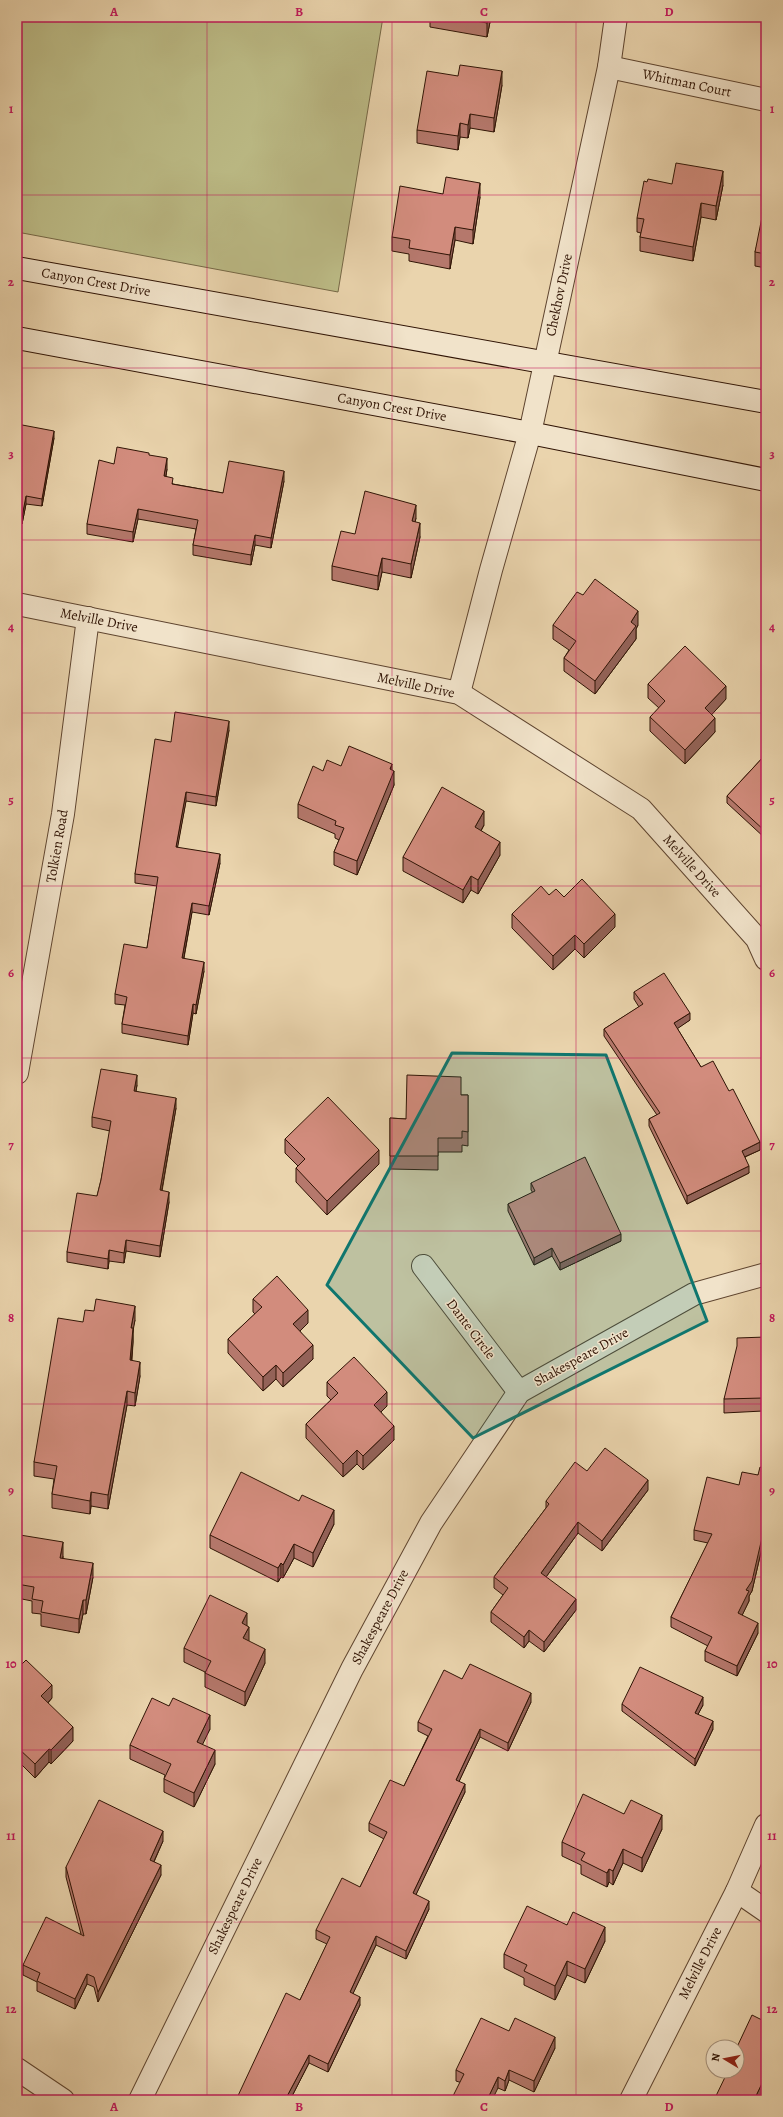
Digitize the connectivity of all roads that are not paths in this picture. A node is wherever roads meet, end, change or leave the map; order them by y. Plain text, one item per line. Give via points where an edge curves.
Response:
1 (616, 17) edge
2 (609, 67) junction
3 (766, 100) edge
4 (17, 268) edge
5 (17, 338) edge
6 (545, 362) junction
7 (766, 402) edge
8 (530, 433) junction
9 (766, 480) edge
10 (17, 604) edge
11 (88, 618) junction
12 (459, 693) junction
13 (761, 936) edge
14 (766, 959) edge
15 (17, 1073) edge
16 (423, 1266) dead end
17 (766, 1274) edge
18 (519, 1392) junction
19 (766, 1825) edge
20 (737, 1891) junction
21 (766, 1911) edge
22 (17, 2069) edge
23 (63, 2100) edge
24 (140, 2100) edge
25 (631, 2100) edge

1 - 2 street, Chekhov Drive
2 - 3 street, Whitman Court
2 - 6 street, Chekhov Drive
4 - 6 street, Canyon Crest Drive
5 - 8 street, Canyon Crest Drive
6 - 7 street, Canyon Crest Drive
6 - 8 street, Chekhov Drive
8 - 9 street, Canyon Crest Drive
8 - 12 street, Chekhov Drive
10 - 11 street, Melville Drive
11 - 12 street, Melville Drive
11 - 15 street, Tolkien Road via 63,814
12 - 13 street, Melville Drive via 641,809
13 - 14 street, Melville Drive
16 - 18 street, Dante Circle
17 - 18 street, Shakespeare Drive via 694,1294
18 - 24 street, Shakespeare Drive via 431,1523 352,1669
19 - 20 street, Melville Drive
20 - 21 street
20 - 25 street, Melville Drive
22 - 23 street

